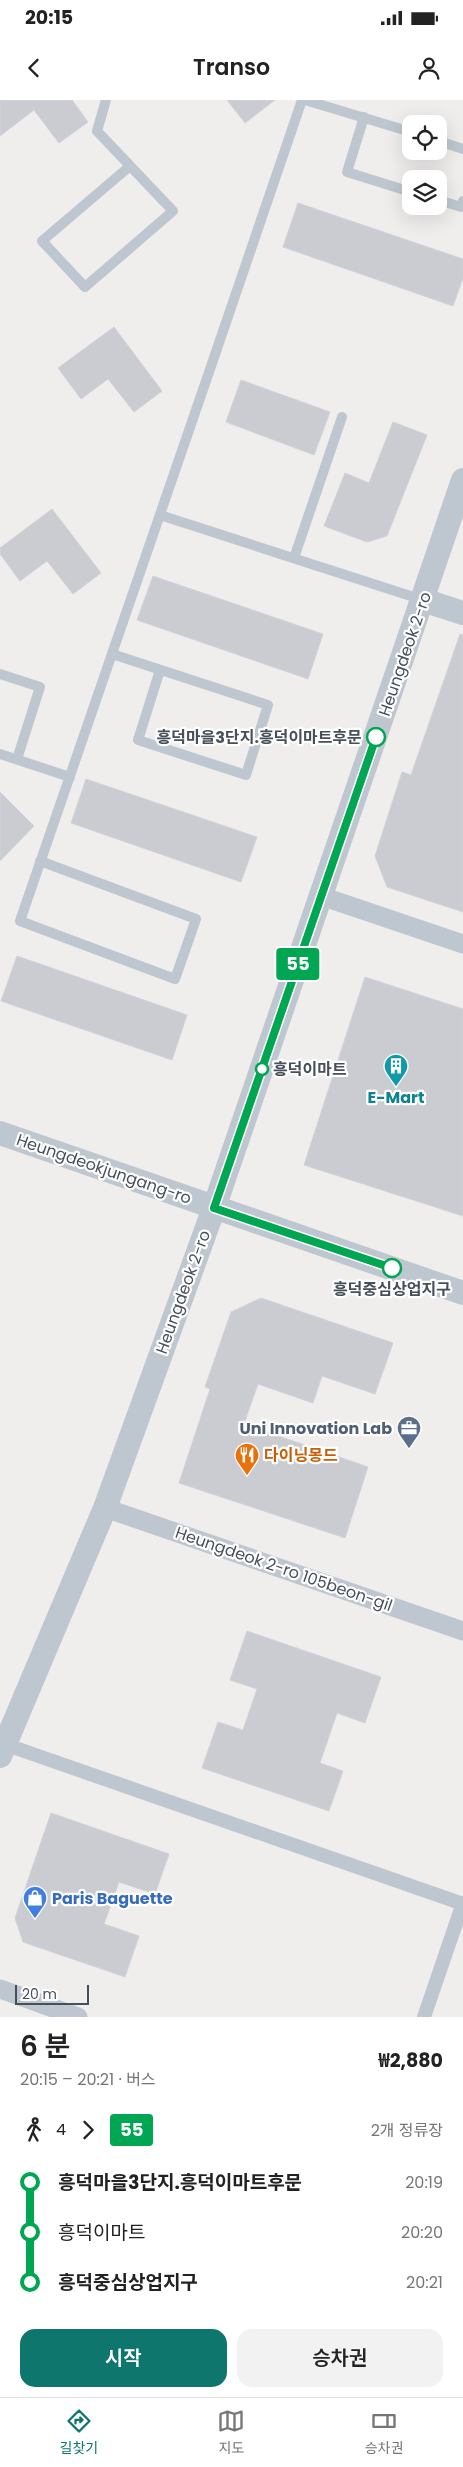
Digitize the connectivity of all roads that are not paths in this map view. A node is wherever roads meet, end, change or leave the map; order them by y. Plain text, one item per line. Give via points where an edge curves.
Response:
1 (106, 100) edge
2 (304, 100) edge
3 (364, 117) junction
4 (402, 129) edge
5 (447, 144) edge
6 (463, 149) edge
7 (130, 166) junction
8 (402, 189) edge
9 (463, 201) edge
10 (447, 203) edge
11 (342, 416) dead end
12 (462, 484) edge
13 (160, 515) junction
14 (294, 558) junction
15 (424, 600) junction
16 (463, 613) edge
17 (112, 654) junction
18 (160, 670) junction
19 (0, 674) edge
20 (0, 754) edge
21 (17, 759) junction
22 (70, 776) junction
23 (40, 861) junction
24 (321, 896) junction
25 (463, 944) edge
26 (0, 1133) edge
27 (214, 1208) junction
28 (463, 1293) edge
29 (105, 1508) junction
30 (463, 1631) edge
31 (1, 1747) edge
32 (463, 1903) edge
33 (0, 1989) edge
34 (78, 2017) edge
35 (424, 2017) edge

1 - 7 lane via 97,130
2 - 3 lane
2 - 13 lane
3 - 4 lane
3 - 8 lane via 347,172
5 - 6 lane
7 - 7 lane via 173,211 85,286 42,241
9 - 10 lane via 461,207
11 - 14 lane
12 - 15 street, Heungdeok 2-ro
13 - 14 lane
13 - 17 lane
14 - 15 lane
15 - 16 street
15 - 24 street, Heungdeok 2-ro
17 - 18 lane
17 - 22 lane
18 - 18 lane via 268,706 246,775 138,740
19 - 21 lane via 40,687
20 - 21 lane
21 - 22 lane
22 - 23 lane
23 - 23 lane via 196,920 175,979 20,921
24 - 25 street
24 - 27 street, Heungdeok 2-ro
26 - 27 street, Heungdeokjungang-ro
27 - 28 street, Heungdeokjungang-ro
27 - 29 street, Heungdeok 2-ro
29 - 30 street, Heungdeok 2-ro 105beon-gil
29 - 31 street, Heungdeok 2-ro
31 - 32 street
32 - 35 street
33 - 34 street

